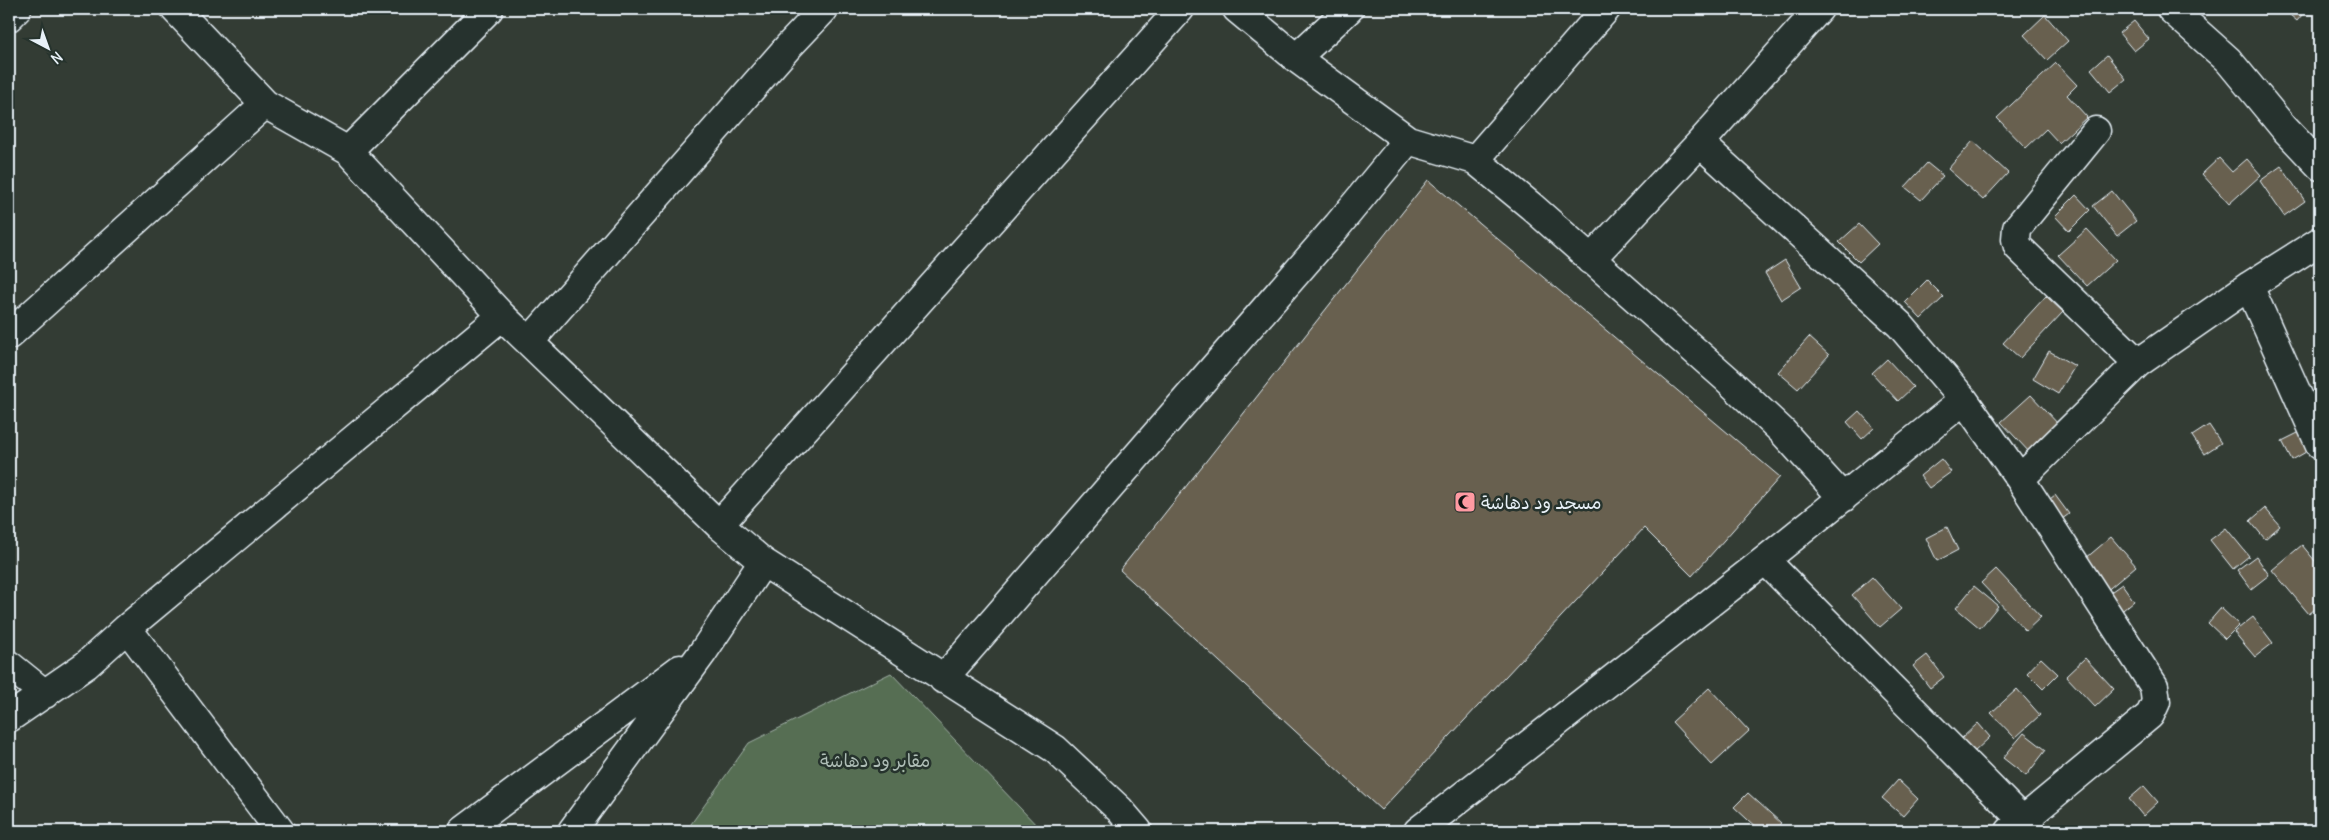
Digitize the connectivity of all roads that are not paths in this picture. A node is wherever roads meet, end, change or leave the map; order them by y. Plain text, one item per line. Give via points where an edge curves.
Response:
1 (17, 9) edge
2 (175, 9) edge
3 (489, 9) edge
4 (824, 9) edge
5 (1180, 9) edge
6 (1237, 9) edge
7 (1349, 9) edge
8 (1606, 9) edge
9 (1819, 9) edge
10 (2171, 9) edge
11 (9, 17) edge
12 (1296, 58) junction
13 (265, 104) junction
14 (2096, 131) dead end
15 (1408, 140) junction
16 (1700, 143) junction
17 (348, 151) junction
18 (1475, 160) junction
19 (2320, 166) edge
20 (2320, 241) edge
21 (1590, 260) junction
22 (2249, 286) junction
23 (502, 316) junction
24 (9, 335) edge
25 (530, 342) junction
26 (2138, 363) junction
27 (1964, 400) junction
28 (2320, 444) edge
29 (2020, 480) junction
30 (1843, 498) junction
31 (719, 525) junction
32 (1765, 560) junction
33 (763, 562) junction
34 (127, 628) junction
35 (703, 652) junction
36 (9, 666) edge
37 (943, 679) junction
38 (45, 694) junction
39 (9, 718) edge
40 (2022, 827) edge
41 (280, 831) edge
42 (463, 831) edge
43 (572, 831) edge
44 (1138, 831) edge
45 (1418, 831) edge

1 - 11 street
2 - 13 street
3 - 17 street
4 - 25 street
5 - 31 street
6 - 12 street
7 - 12 street
8 - 18 street
9 - 16 street
10 - 19 street via 2228,60
12 - 15 street
13 - 17 street
13 - 24 street
14 - 26 street via 2017,228 2016,239 2018,247
15 - 18 street
15 - 37 street via 1338,225
16 - 21 street
16 - 27 street via 1900,325
17 - 23 street
18 - 21 street via 1532,206
20 - 22 street
21 - 30 street via 1734,385 1782,431
22 - 26 street
22 - 28 street
23 - 25 street
23 - 34 street
25 - 31 street
26 - 29 street
27 - 29 street
27 - 30 street
29 - 40 street via 2154,686 2156,702 2150,715
30 - 32 street
31 - 33 street
32 - 40 street
32 - 45 street
33 - 35 street
33 - 37 street
34 - 38 street via 86,665
34 - 41 street
35 - 42 street
35 - 43 street
36 - 38 street
37 - 44 street via 1055,749
38 - 39 street

